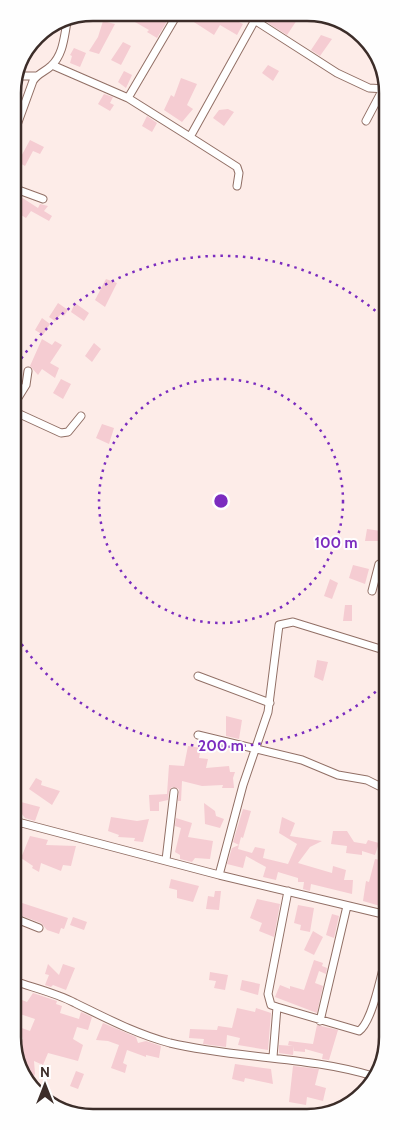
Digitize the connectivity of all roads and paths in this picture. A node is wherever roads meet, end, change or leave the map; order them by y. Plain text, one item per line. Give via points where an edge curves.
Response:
1 (173, 21) edge
2 (254, 21) edge
3 (257, 21) edge
4 (67, 26) edge
5 (52, 66) junction
6 (24, 76) edge
7 (36, 76) junction
8 (378, 88) edge
9 (128, 98) junction
10 (379, 98) edge
11 (21, 115) edge
12 (366, 121) dead end
13 (190, 137) junction
14 (237, 186) dead end
15 (21, 191) edge
16 (43, 199) dead end
17 (28, 371) dead end
18 (21, 393) edge
19 (21, 415) edge
20 (81, 416) dead end
21 (379, 564) edge
22 (372, 591) dead end
23 (379, 649) edge
24 (198, 676) dead end
25 (270, 703) junction
26 (198, 736) dead end
27 (256, 748) junction
28 (379, 786) edge
29 (174, 792) dead end
30 (21, 823) edge
31 (166, 860) junction
32 (220, 875) junction
33 (288, 891) junction
34 (347, 906) junction
35 (379, 913) edge
36 (21, 921) edge
37 (39, 928) dead end
38 (379, 981) edge
39 (21, 983) edge
40 (277, 1007) junction
41 (320, 1021) junction
42 (273, 1057) junction
43 (368, 1075) edge

1 - 9 street
2 - 13 street
3 - 8 street via 360,85
4 - 5 street via 62,47
5 - 7 street
5 - 9 street
6 - 7 street
7 - 11 street
9 - 13 street
10 - 12 street
13 - 14 street via 237,168
15 - 16 street
17 - 18 street
19 - 20 street via 61,433 68,432
21 - 22 street
23 - 25 street via 293,622 282,622 278,629
24 - 25 street
25 - 27 street
26 - 27 street
27 - 28 street
27 - 32 street
29 - 31 street
30 - 31 street
31 - 32 street
32 - 33 street
33 - 34 street
33 - 40 street via 268,994 271,1004
34 - 35 street
34 - 41 street
36 - 37 street
38 - 41 street via 361,1029 355,1031
39 - 42 street via 167,1042 222,1053
40 - 41 street
40 - 42 street
42 - 43 street

